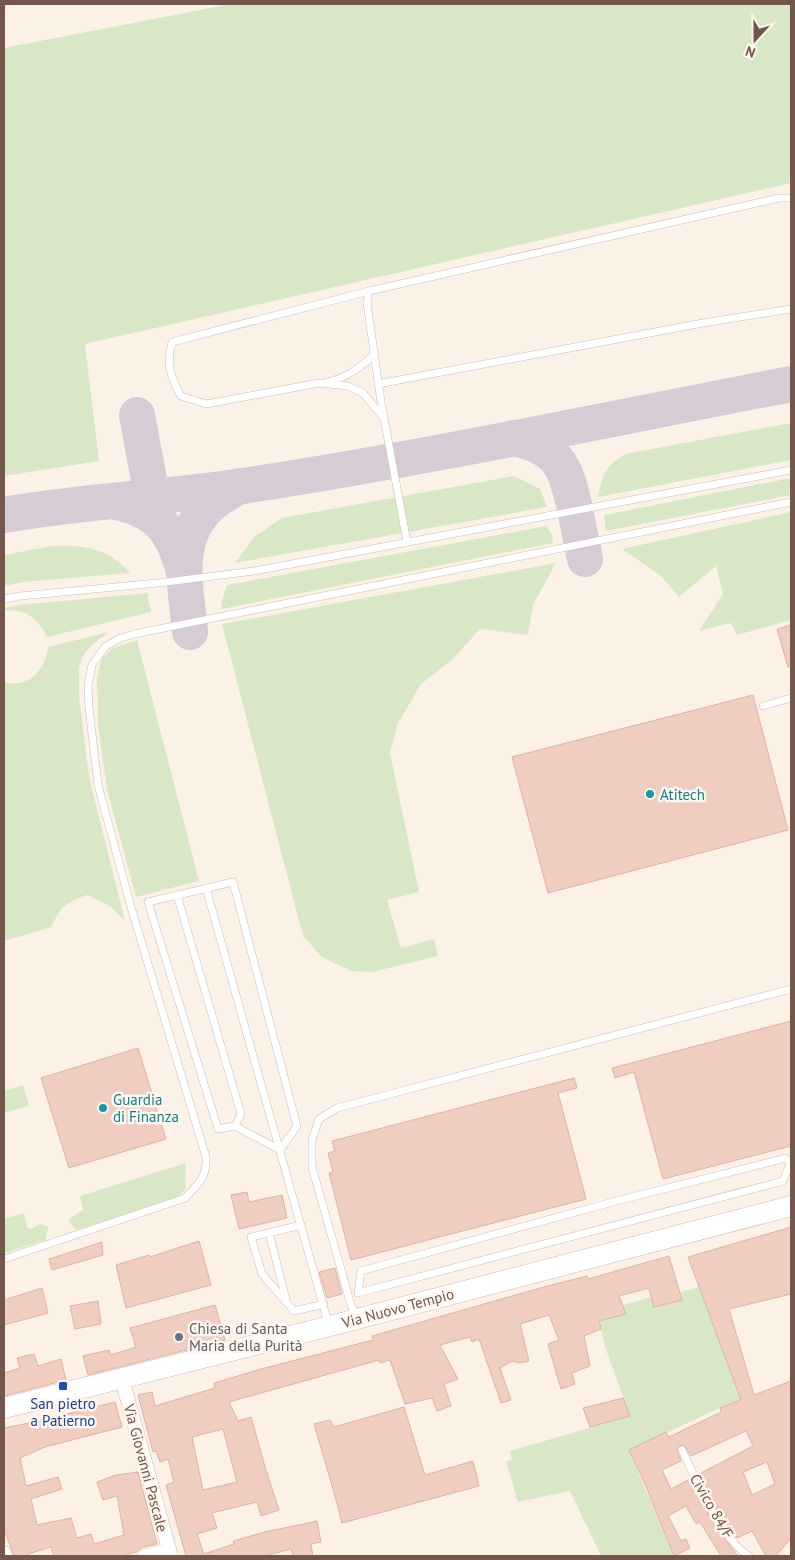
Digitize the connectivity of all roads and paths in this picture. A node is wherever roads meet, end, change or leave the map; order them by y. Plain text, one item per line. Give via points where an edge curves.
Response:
1 (791, 198) edge
2 (370, 291) junction
3 (791, 309) edge
4 (374, 356) junction
5 (320, 383) junction
6 (378, 384) junction
7 (384, 418) junction
8 (791, 470) edge
9 (791, 502) edge
10 (407, 542) junction
11 (4, 600) edge
12 (791, 698) edge
13 (763, 706) dead end
14 (206, 888) junction
15 (177, 895) junction
16 (791, 989) edge
17 (235, 1126) junction
18 (280, 1150) junction
19 (791, 1206) edge
20 (301, 1224) junction
21 (269, 1233) junction
22 (4, 1259) edge
23 (358, 1293) junction
24 (287, 1303) junction
25 (324, 1304) junction
26 (354, 1312) junction
27 (330, 1326) junction
28 (122, 1379) junction
29 (4, 1408) edge
30 (682, 1450) dead end
31 (4, 1553) edge
32 (170, 1553) edge
33 (5, 1556) edge
34 (144, 1556) edge
35 (749, 1556) edge

1 - 2 lane via 779,198
2 - 4 lane via 367,303
2 - 5 lane via 172,342 168,356 173,382 181,396 206,404
3 - 6 lane
4 - 5 lane via 355,371
4 - 6 lane
5 - 7 lane via 348,386 363,393
6 - 7 lane
7 - 10 lane
8 - 10 lane
9 - 22 lane via 134,634 104,647 92,665 88,686 98,785 130,907 207,1169 185,1198
10 - 11 lane via 223,575
12 - 13 lane
14 - 15 lane
14 - 18 lane
14 - 18 lane via 233,882 297,1126
15 - 17 lane via 241,1114
15 - 17 lane via 148,902 218,1129
16 - 26 lane via 338,1108 319,1119 312,1140 312,1167
17 - 18 lane
18 - 20 lane
19 - 26 street, Via Nuovo Tempio
20 - 21 lane
20 - 25 lane
21 - 24 lane
21 - 24 lane via 251,1237 262,1274
23 - 23 lane via 783,1181 790,1164 786,1158 777,1160 361,1271
23 - 26 lane
24 - 25 lane via 294,1311
25 - 27 lane
26 - 27 street, Via Nuovo Tempio
27 - 28 street, Via Nuovo Tempio
28 - 29 street, Via Nuovo Tempio
28 - 32 street, Via Giovanni Pascale
30 - 35 lane, Civico 84/F via 726,1532
31 - 33 street
32 - 34 street

